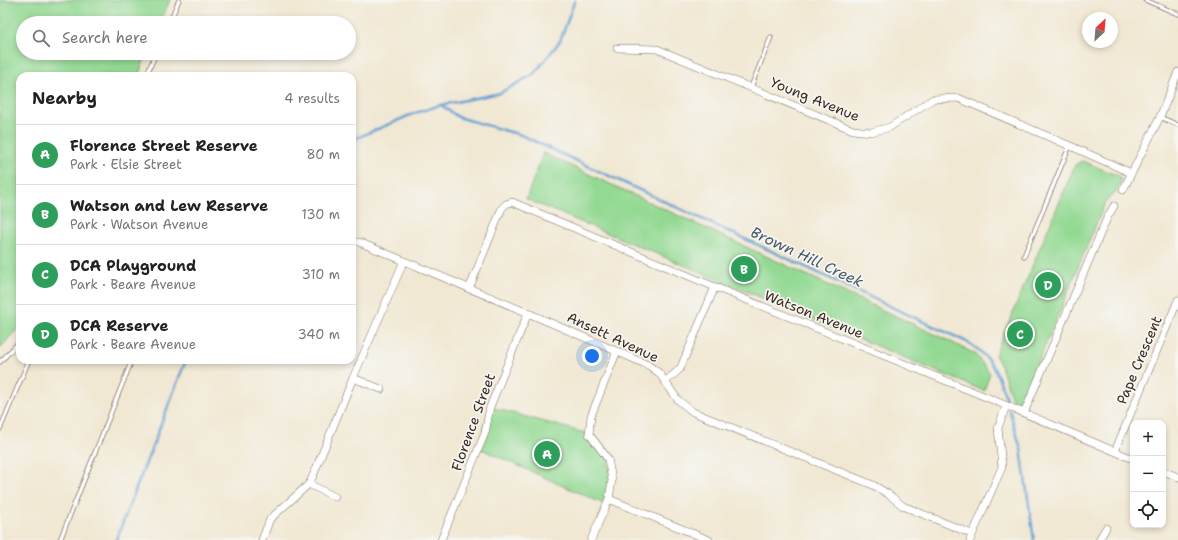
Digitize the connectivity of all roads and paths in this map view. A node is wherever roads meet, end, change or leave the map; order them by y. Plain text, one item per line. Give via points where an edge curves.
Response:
1 (178, 0) edge
2 (1145, 0) edge
3 (1178, 14) edge
4 (172, 16) edge
5 (771, 37) dead end
6 (617, 48) dead end
7 (153, 60) edge
8 (148, 72) edge
9 (1178, 72) edge
10 (751, 87) junction
11 (1160, 117) junction
12 (1178, 125) edge
13 (1070, 145) junction
14 (1131, 173) junction
15 (1123, 190) dead end
16 (1114, 206) dead end
17 (359, 242) dead end
18 (1024, 256) dead end
19 (404, 261) junction
20 (714, 287) junction
21 (469, 289) junction
22 (1178, 300) edge
23 (528, 312) junction
24 (16, 345) edge
25 (617, 351) junction
26 (0, 362) edge
27 (27, 364) edge
28 (130, 364) edge
29 (353, 378) junction
30 (666, 381) junction
31 (381, 389) dead end
32 (1006, 406) junction
33 (1021, 412) junction
34 (0, 429) edge
35 (1115, 451) junction
36 (1130, 458) edge
37 (1166, 472) edge
38 (1178, 477) edge
39 (309, 484) junction
40 (335, 496) dead end
41 (609, 498) junction
42 (1106, 528) dead end
43 (971, 537) edge
44 (60, 540) edge
45 (262, 540) edge
46 (441, 540) edge
47 (591, 540) edge
48 (709, 540) edge
49 (1099, 540) edge

1 - 4 lane
2 - 3 lane
5 - 10 lane
6 - 10 street, Young Avenue via 657,49
7 - 8 lane
9 - 11 street
10 - 13 street, Young Avenue via 853,130 871,132 890,127 933,99 958,98
11 - 12 lane
11 - 14 street
13 - 14 street, Young Avenue
13 - 18 lane
14 - 15 street
16 - 33 street
17 - 19 street, Ansett Avenue
19 - 21 street, Ansett Avenue
19 - 29 street
20 - 21 street, Watson Avenue via 512,202 502,208
20 - 30 street via 680,369
20 - 32 street, Watson Avenue
21 - 23 street, Ansett Avenue
22 - 35 street, Pape Crescent
23 - 25 street, Ansett Avenue
23 - 46 street, Florence Street via 490,406 485,433
24 - 26 lane
25 - 30 street, Ansett Avenue via 648,365
25 - 41 street via 591,416 589,434 608,460 612,480
27 - 34 lane
28 - 44 lane
29 - 31 street
29 - 39 street
30 - 43 street, Ansett Avenue via 678,400 693,412 873,485 903,506
32 - 33 street, Watson Avenue
32 - 43 street via 998,428 1002,467
33 - 35 street, Watson Avenue
35 - 36 street, Watson Avenue
37 - 38 street
39 - 40 street
39 - 45 street via 270,519
41 - 47 street
41 - 48 street
42 - 49 street

